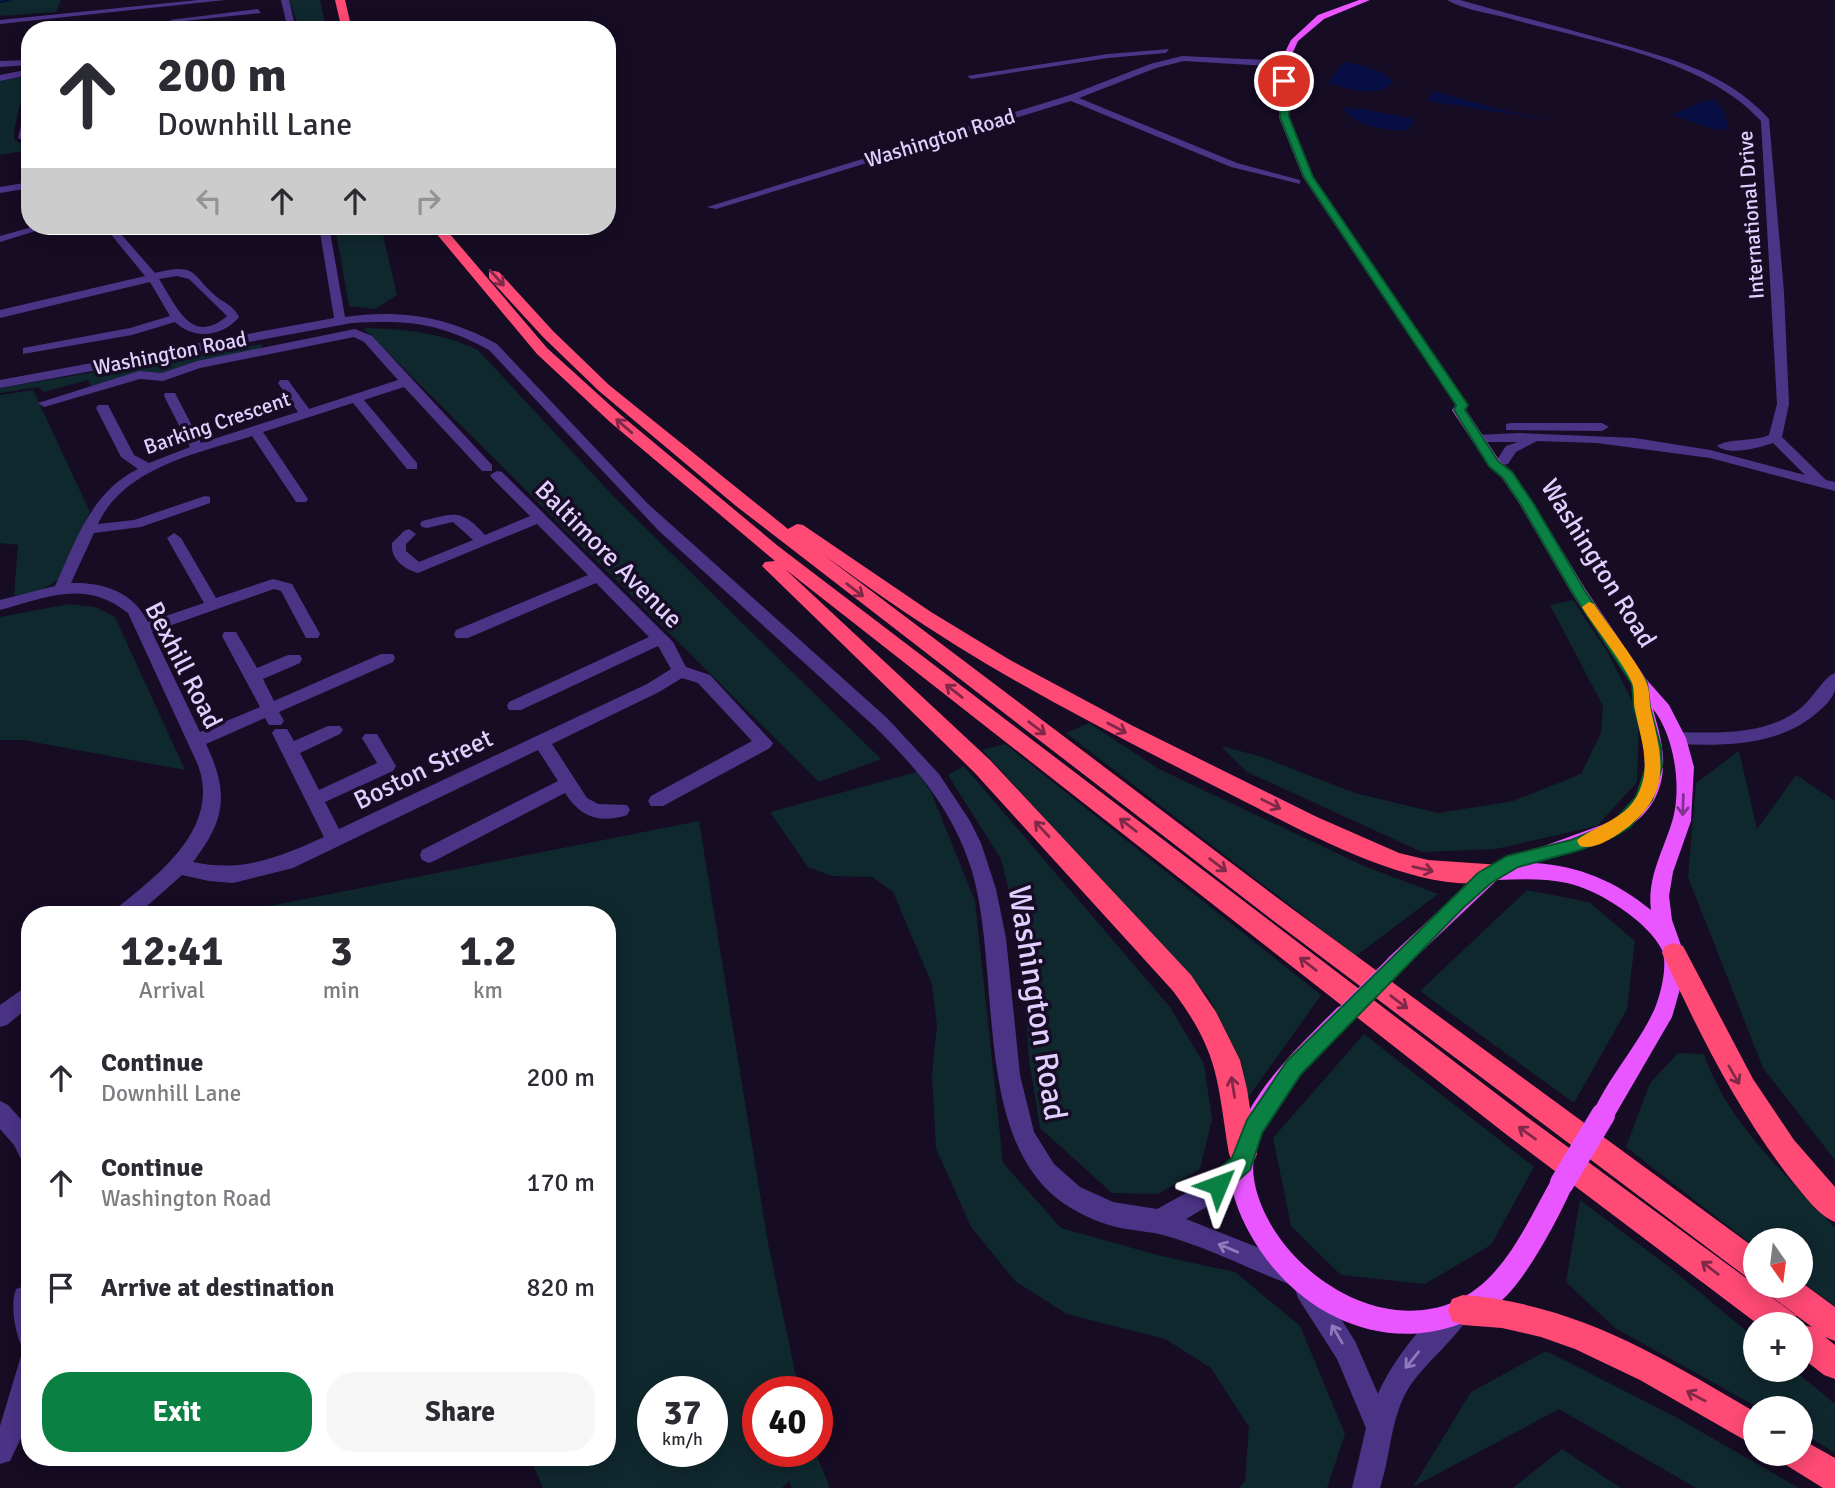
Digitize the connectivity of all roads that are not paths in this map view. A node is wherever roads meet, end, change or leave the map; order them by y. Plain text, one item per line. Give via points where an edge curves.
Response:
1 (221, 0) edge
2 (285, 0) edge
3 (340, 0) edge
4 (1366, 0) edge
5 (1451, 0) edge
6 (211, 1) edge
7 (176, 5) junction
8 (258, 11) dead end
9 (174, 20) joint
10 (290, 21) edge
11 (345, 21) edge
12 (0, 22) edge
13 (1290, 47) junction
14 (1175, 55) junction
15 (1241, 61) junction
16 (21, 63) edge
17 (0, 64) edge
18 (1287, 64) junction
19 (21, 74) edge
20 (971, 76) dead end
21 (0, 78) edge
22 (1284, 81) junction
23 (1072, 98) junction
24 (1296, 182) dead end
25 (21, 186) edge
26 (0, 190) edge
27 (712, 207) dead end
28 (21, 233) edge
29 (116, 235) edge
30 (326, 235) edge
31 (444, 235) edge
32 (460, 235) edge
33 (0, 239) edge
34 (153, 279) junction
35 (0, 314) edge
36 (178, 317) junction
37 (340, 321) junction
38 (27, 351) dead end
39 (406, 382) junction
40 (284, 383) dead end
41 (0, 384) edge
42 (166, 388) junction
43 (356, 398) junction
44 (44, 403) dead end
45 (103, 408) dead end
46 (629, 410) junction
47 (306, 414) junction
48 (255, 431) junction
49 (1480, 434) junction
50 (1538, 439) junction
51 (1774, 442) junction
52 (1724, 446) junction
53 (198, 450) junction
54 (652, 450) junction
55 (1768, 462) junction
56 (412, 466) dead end
57 (147, 468) junction
58 (1505, 468) junction
59 (1815, 477) junction
60 (1835, 487) edge
61 (301, 499) dead end
62 (205, 500) dead end
63 (540, 519) junction
64 (427, 524) dead end
65 (89, 529) junction
66 (410, 534) dead end
67 (174, 538) dead end
68 (483, 542) junction
69 (599, 576) junction
70 (60, 591) junction
71 (212, 604) junction
72 (0, 605) edge
73 (142, 630) junction
74 (312, 634) dead end
75 (462, 634) dead end
76 (230, 636) dead end
77 (659, 639) junction
78 (387, 658) dead end
79 (295, 659) dead end
80 (680, 671) junction
81 (254, 676) junction
82 (1835, 679) edge
83 (1640, 683) junction
84 (515, 706) dead end
85 (279, 728) junction
86 (334, 730) dead end
87 (371, 738) dead end
88 (1677, 738) junction
89 (541, 741) junction
90 (195, 742) junction
91 (568, 784) junction
92 (315, 799) junction
93 (657, 801) dead end
94 (621, 810) dead end
95 (335, 840) junction
96 (429, 855) dead end
97 (178, 866) junction
98 (1494, 872) junction
99 (133, 906) edge
100 (1673, 951) junction
101 (21, 1000) edge
102 (0, 1018) edge
103 (0, 1112) edge
104 (21, 1134) edge
105 (1243, 1158) junction
106 (1835, 1208) edge
107 (1158, 1222) junction
108 (1743, 1257) edge
109 (1294, 1276) junction
110 (1798, 1298) edge
111 (1461, 1310) junction
112 (1767, 1312) edge
113 (1835, 1326) edge
114 (1813, 1347) edge
115 (1835, 1364) edge
116 (21, 1407) edge
117 (1743, 1423) edge
118 (1379, 1428) junction
119 (0, 1451) edge
120 (1813, 1463) edge
121 (1835, 1476) edge
122 (1366, 1488) edge

1 - 6 street
2 - 10 street
3 - 11 highway
4 - 13 main road via 1321,18
5 - 51 street, International Drive via 1665,60 1726,86 1758,109 1766,121 1769,144 1779,292 1783,404
6 - 7 street
7 - 9 street
7 - 12 street via 75,11
8 - 9 street
13 - 15 street via 1272,59
13 - 18 main road, Washington Road
14 - 15 street
14 - 20 street via 1127,55
14 - 23 street, Washington Road
15 - 18 street
15 - 22 street via 1272,68
16 - 17 street
18 - 22 main road, Washington Road
19 - 21 street
22 - 49 main road, Washington Road via 1284,117 1308,177
23 - 24 street via 1234,165
23 - 27 street, Washington Road
25 - 26 street
28 - 33 street
29 - 34 street
30 - 37 street
54 -> 31 highway via 542,351
32 -> 46 highway via 548,334
34 - 35 street
34 - 36 street
34 - 36 street via 183,273 195,276 205,292 233,314 224,325 204,330 192,330
36 - 38 street via 100,339
37 - 41 street, Washington Road
37 - 107 street, Washington Road via 393,318 444,324 493,347 663,527 912,754 949,801 971,842 989,896 1013,1104 1024,1137 1048,1174 1074,1196 1108,1213
39 - 42 street, Baltimore Avenue via 368,339 355,333 197,366
39 - 43 street, Barking Crescent
39 - 63 street, Baltimore Avenue
40 - 47 street
42 - 44 street via 139,375
42 - 53 street
43 - 47 street, Barking Crescent
43 - 56 street
45 - 57 street via 128,457
46 -> 98 highway via 924,616 1114,727 1386,858 1450,874
46 -> 108 highway via 886,614
47 - 48 street, Barking Crescent
48 - 53 street, Barking Crescent
48 - 61 street
49 - 50 street
49 - 52 street via 1566,425
49 - 58 main road, Washington Road via 1494,463
50 - 55 street via 1635,440
50 - 58 street via 1514,447
51 - 52 street
51 - 55 street, International Drive
51 - 59 street
52 - 55 street
53 - 57 street, Barking Crescent
105 -> 54 highway via 1235,1090 1225,1053 1182,983 982,766 692,494
112 -> 54 highway via 1517,1126 861,620
55 - 59 street
57 - 65 street, Barking Crescent via 104,501
58 - 83 main road, Washington Road
59 - 60 street
62 - 65 street via 136,524
63 - 68 street
63 - 69 street, Baltimore Avenue
64 - 68 street via 455,517 466,522
65 - 70 street, Barking Crescent
66 - 68 street via 398,544 398,552 418,568
67 - 71 street
69 - 75 street
69 - 77 street, Baltimore Avenue
70 - 72 street, Bexhill Road
70 - 73 street, Bexhill Road via 98,590 116,596 134,610
71 - 73 street
71 - 74 street via 259,586 287,588
73 - 90 street, Bexhill Road
76 - 81 street
77 - 80 street, Baltimore Avenue
77 - 84 street
78 - 85 street
79 - 81 street
80 - 89 street, Boston Street
80 - 93 street via 704,679 764,743
81 - 85 street
82 - 88 street via 1815,707 1781,728 1741,738
83 - 88 main road, Washington Road via 1663,709
83 - 98 main road via 1654,767 1648,790 1634,812 1593,839 1513,861
85 - 86 street
85 - 90 street
85 - 92 street
87 - 92 street via 387,766
88 -> 100 main road, Washington Road via 1685,767 1682,821 1659,896
89 - 91 street
89 - 95 street, Boston Street
90 - 97 street, Bexhill Road via 214,789 211,812 200,837
91 - 94 street via 580,803 596,811
91 - 96 street
92 - 95 street
95 - 97 street, Boston Street via 286,863 239,877
97 - 99 street, Bexhill Road
98 - 100 main road via 1553,872 1594,883 1635,907
98 - 105 main road, bridge via 1345,1014 1278,1089 1254,1127
100 -> 106 highway via 1749,1100 1791,1160
100 - 111 main road, bridge via 1672,987 1665,1010 1603,1115 1500,1285
101 - 102 street
103 - 104 street
105 - 107 street via 1205,1195
105 - 109 main road via 1246,1195 1257,1225
109 -> 107 street, Washington Road
109 - 111 main road via 1336,1305 1382,1320 1416,1321
118 -> 109 street via 1346,1350 1319,1305
110 - 113 highway
117 -> 111 highway via 1571,1331 1522,1315
111 -> 118 street via 1407,1364
114 - 115 highway
116 - 119 street
118 - 122 street via 1374,1470
120 - 121 highway

